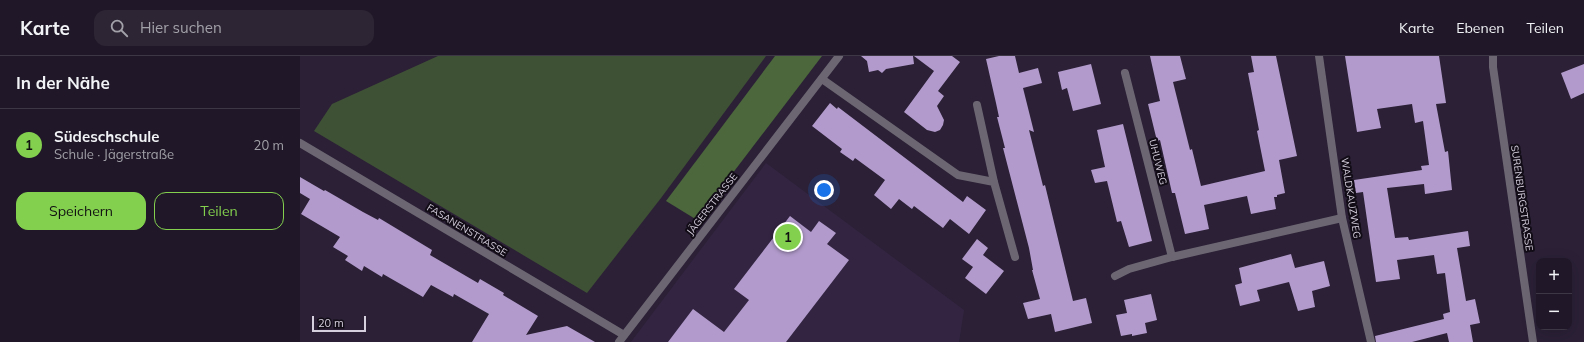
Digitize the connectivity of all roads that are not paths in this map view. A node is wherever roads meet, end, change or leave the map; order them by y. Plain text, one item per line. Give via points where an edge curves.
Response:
1 (839, 56) edge
2 (1319, 56) edge
3 (1493, 56) edge
4 (1124, 73) dead end
5 (822, 79) junction
6 (977, 105) dead end
7 (300, 143) edge
8 (994, 182) junction
9 (1342, 218) junction
10 (1014, 257) dead end
11 (1172, 257) junction
12 (1115, 276) dead end
13 (624, 335) junction
14 (618, 342) edge
15 (1371, 342) edge
16 (1534, 342) edge

1 - 5 street, JÄGERSTRASSE
2 - 9 street, WALDKAUZWEG
3 - 16 street, SURENBURGSTRASSE
4 - 11 street, UHUWEG
5 - 8 street via 958,175
5 - 13 street, JÄGERSTRASSE
6 - 8 street
7 - 13 street, FASANENSTRASSE
8 - 10 street
9 - 11 street
9 - 15 street, WALDKAUZWEG
11 - 12 street via 1129,269
13 - 14 street, JÄGERSTRASSE

